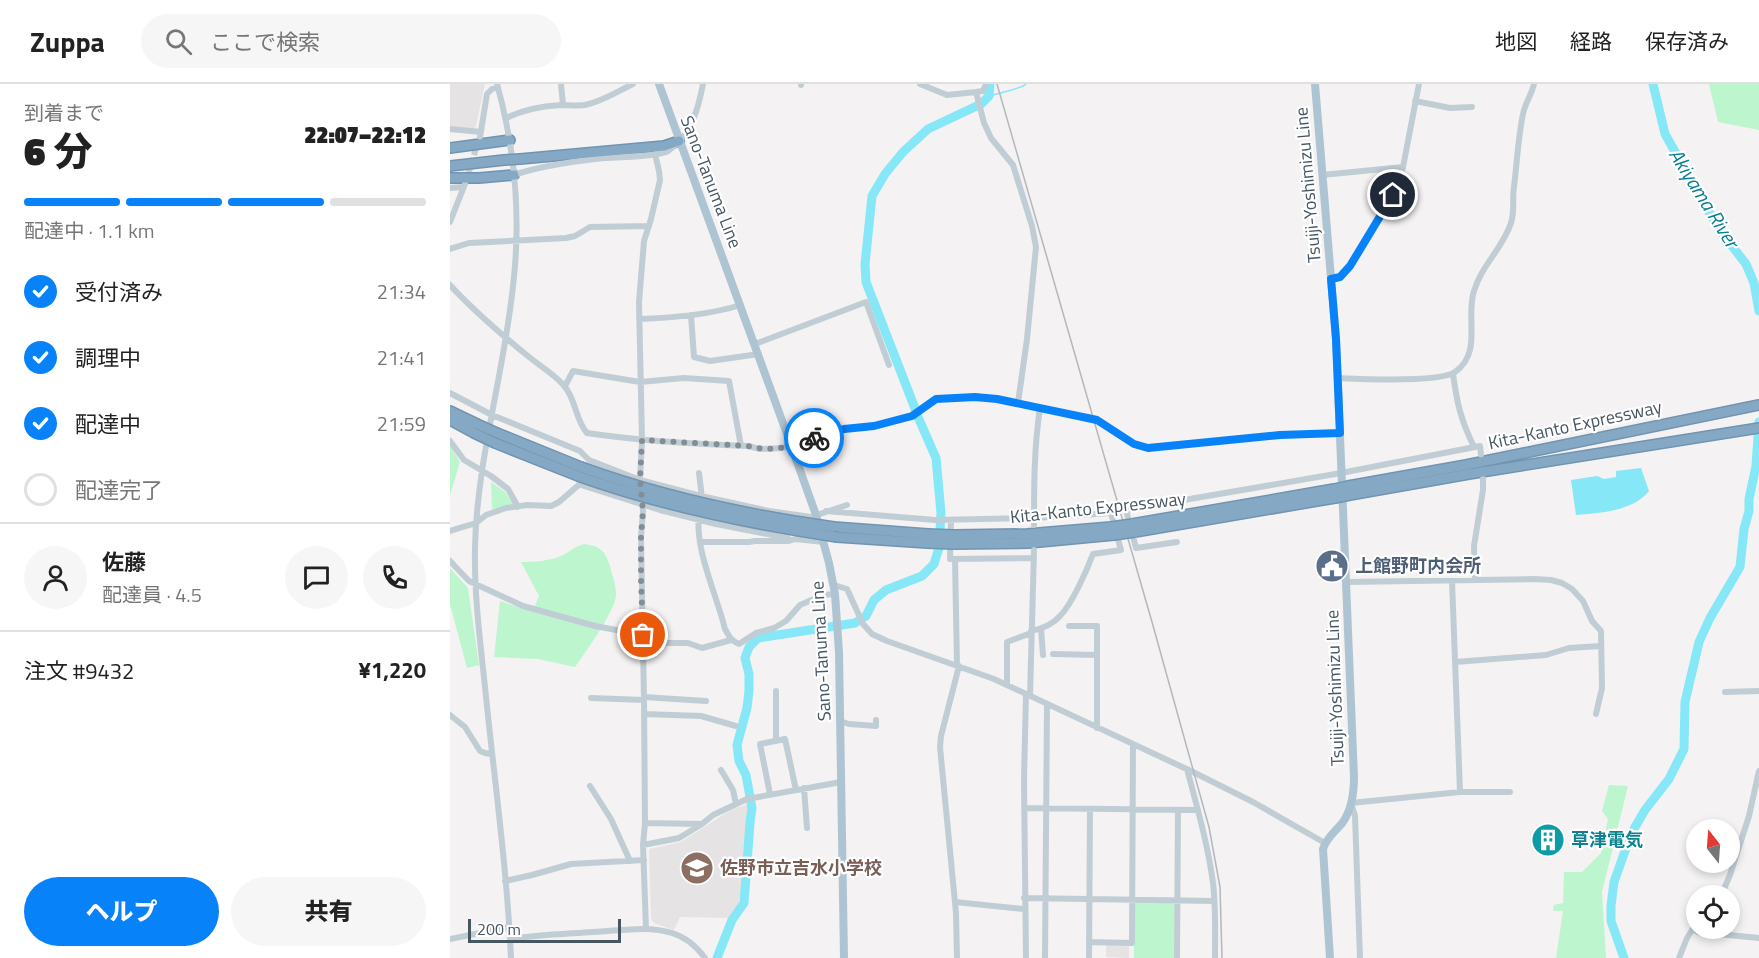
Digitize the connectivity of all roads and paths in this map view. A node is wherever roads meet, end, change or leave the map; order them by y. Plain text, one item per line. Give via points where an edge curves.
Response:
1 (561, 84) edge
2 (633, 84) edge
3 (703, 84) edge
4 (920, 84) edge
5 (986, 84) edge
6 (1315, 84) edge
7 (1419, 84) edge
8 (1534, 84) edge
9 (498, 85) edge
10 (657, 85) edge
11 (975, 92) junction
12 (1416, 101) junction
13 (562, 105) junction
14 (1472, 107) dead end
15 (506, 118) junction
16 (450, 129) edge
17 (510, 140) junction
18 (679, 141) junction
19 (450, 148) edge
20 (655, 154) junction
21 (450, 164) edge
22 (1403, 167) junction
23 (514, 175) junction
24 (1322, 175) junction
25 (450, 178) edge
26 (450, 188) edge
27 (450, 222) edge
28 (649, 226) junction
29 (517, 241) junction
30 (450, 249) edge
31 (1331, 279) junction
32 (450, 285) edge
33 (741, 305) junction
34 (692, 315) junction
35 (639, 319) junction
36 (505, 336) junction
37 (755, 344) junction
38 (759, 354) junction
39 (889, 365) dead end
40 (1453, 374) junction
41 (1337, 378) junction
42 (640, 382) junction
43 (565, 386) junction
44 (450, 393) edge
45 (1018, 403) junction
46 (1759, 405) edge
47 (1040, 408) junction
48 (492, 415) junction
49 (450, 418) edge
50 (1759, 428) edge
51 (1340, 433) junction
52 (642, 440) junction
53 (450, 441) edge
54 (791, 445) junction
55 (741, 446) junction
56 (1474, 447) junction
57 (1481, 455) dead end
58 (589, 460) junction
59 (482, 470) junction
60 (699, 473) dead end
61 (1341, 473) junction
62 (580, 476) junction
63 (1483, 479) dead end
64 (640, 480) junction
65 (1349, 491) junction
66 (703, 497) junction
67 (643, 505) junction
68 (847, 505) dead end
69 (518, 507) junction
70 (759, 508) junction
71 (826, 511) junction
72 (789, 514) junction
73 (816, 515) junction
74 (698, 519) junction
75 (951, 520) junction
76 (1034, 522) junction
77 (476, 523) junction
78 (450, 531) edge
79 (754, 531) junction
80 (789, 539) junction
81 (700, 542) junction
82 (824, 542) junction
83 (1177, 542) dead end
84 (1034, 550) dead end
85 (1033, 558) junction
86 (955, 560) junction
87 (450, 561) edge
88 (1475, 580) junction
89 (1452, 581) junction
90 (1347, 582) junction
91 (476, 585) junction
92 (834, 590) junction
93 (1068, 626) dead end
94 (1041, 629) junction
95 (1031, 632) junction
96 (643, 635) junction
97 (731, 640) junction
98 (643, 643) junction
99 (1601, 646) junction
100 (1053, 654) dead end
101 (1043, 655) dead end
102 (1097, 655) junction
103 (1455, 662) junction
104 (958, 665) junction
105 (1007, 685) junction
106 (1759, 691) edge
107 (776, 692) dead end
108 (1725, 692) dead end
109 (1028, 695) junction
110 (591, 698) dead end
111 (644, 699) junction
112 (706, 701) dead end
113 (1047, 705) junction
114 (644, 714) junction
115 (1596, 714) dead end
116 (450, 715) edge
117 (876, 720) dead end
118 (840, 722) junction
119 (736, 726) dead end
120 (1097, 728) junction
121 (776, 741) junction
122 (1133, 744) junction
123 (491, 754) junction
124 (1187, 769) junction
125 (721, 770) dead end
126 (1759, 771) edge
127 (841, 782) junction
128 (590, 786) dead end
129 (804, 788) junction
130 (796, 790) junction
131 (1460, 792) junction
132 (1509, 792) dead end
133 (770, 794) junction
134 (1351, 803) junction
135 (736, 804) junction
136 (1024, 808) junction
137 (1046, 809) junction
138 (1090, 809) junction
139 (1133, 809) junction
140 (1178, 810) junction
141 (1197, 810) junction
142 (645, 823) junction
143 (702, 824) junction
144 (807, 828) dead end
145 (1325, 843) junction
146 (643, 845) junction
147 (644, 860) junction
148 (630, 861) junction
149 (505, 881) junction
150 (1726, 885) edge
151 (1024, 898) junction
152 (1046, 899) junction
153 (1089, 899) junction
154 (1132, 900) junction
155 (1177, 900) junction
156 (1214, 901) junction
157 (955, 902) junction
158 (1024, 909) junction
159 (509, 927) junction
160 (646, 929) junction
161 (1740, 936) edge
162 (1759, 938) edge
163 (450, 939) edge
164 (510, 939) junction
165 (1688, 939) edge
166 (1089, 942) junction
167 (510, 958) edge
168 (705, 958) edge
169 (844, 958) edge
170 (957, 958) edge
171 (1026, 958) edge
172 (1045, 958) edge
173 (1089, 958) edge
174 (1177, 958) edge
175 (1215, 958) edge
176 (1330, 958) edge
177 (1360, 958) edge
178 (1679, 958) edge

1 - 13 street
2 - 13 street via 601,101
3 - 18 street via 693,119
4 - 11 street via 947,95
5 - 11 street via 983,91
6 - 24 main road, Tsuiji-Yoshimizu Line
7 - 12 street
8 - 40 street via 1523,113 1512,218 1506,236 1474,288 1471,346 1467,361
9 - 15 street
9 - 16 street via 487,93 480,134
10 - 18 main road, Sano-Tanuma Line
11 - 45 street via 984,123 1013,165 1036,248
12 - 14 street via 1450,108
12 - 22 street
13 - 15 street via 518,112
15 - 17 street
17 - 19 highway
17 - 23 street
18 - 20 street via 666,152
18 - 21 highway
18 - 33 main road, Sano-Tanuma Line
20 - 23 street via 590,160
20 - 28 street via 660,180
22 - 24 street
22 - 31 street via 1393,195 1350,266 1340,277
23 - 25 highway
23 - 29 street
24 - 31 main road, Tsuiji-Yoshimizu Line
26 - 27 street via 464,186
28 - 29 street via 590,227 566,238
28 - 35 street via 642,256
29 - 30 street via 469,243
29 - 36 street
31 - 41 main road, Tsuiji-Yoshimizu Line
32 - 36 street
33 - 34 street
33 - 37 main road, Sano-Tanuma Line
34 - 35 street
34 - 38 street via 694,357 710,361
35 - 42 street
36 - 43 street
36 - 48 street
37 - 38 main road, Sano-Tanuma Line
37 - 39 street via 867,302
38 - 54 main road, Sano-Tanuma Line
40 - 41 street via 1392,380
40 - 56 street via 1462,423
41 - 51 main road, Tsuiji-Yoshimizu Line
42 - 43 street via 573,371
42 - 52 street
42 - 55 street via 684,378 729,381
43 - 52 street via 587,433
44 - 48 street
45 - 47 street
45 - 54 street via 975,397 936,399 912,416 844,429
46 - 65 highway, Kita-Kanto Expressway
47 - 51 street via 1097,420 1134,444 1148,448
47 - 76 street
48 - 58 street via 580,451
48 - 59 street
49 - 62 highway, Kita-Kanto Expressway, bridge
50 - 65 highway, Kita-Kanto Expressway
51 - 61 main road, Tsuiji-Yoshimizu Line
52 - 55 street
52 - 64 street
53 - 59 street via 464,460
54 - 55 street via 770,449
54 - 73 main road, Sano-Tanuma Line
56 - 57 street via 1480,446
56 - 61 street
58 - 62 street
58 - 64 street
59 - 69 street via 508,489
59 - 77 street
60 - 66 street
61 - 83 street via 1126,510 1136,548
61 - 90 main road, Tsuiji-Yoshimizu Line
62 - 65 highway, Kita-Kanto Expressway, bridge via 836,532 928,539 1112,531
62 - 67 street
62 - 69 street via 551,506
63 - 88 street via 1474,546
64 - 66 street
64 - 67 street
66 - 70 street
66 - 74 street
67 - 74 street
67 - 96 street
68 - 71 street
69 - 77 street via 486,515
70 - 72 street
70 - 79 street
71 - 73 street
71 - 75 street
72 - 73 street
72 - 80 street
73 - 82 main road, Sano-Tanuma Line
74 - 79 street
74 - 81 street
75 - 76 street
75 - 86 street via 949,556
76 - 94 street via 1111,513 1121,550 1093,554 1060,616
77 - 78 street
77 - 91 street
79 - 80 street
80 - 81 street
80 - 82 street
81 - 97 street
82 - 92 main road, Sano-Tanuma Line
84 - 85 street
85 - 86 street
85 - 95 street
86 - 104 street
87 - 91 street
88 - 89 street
88 - 99 street via 1534,579 1562,583 1583,601 1600,631
89 - 90 street
89 - 103 street
90 - 134 main road, Tsuiji-Yoshimizu Line via 1354,777
91 - 96 street via 543,612
91 - 123 street
92 - 97 street via 800,605 774,628 739,644
92 - 104 street via 847,589 863,624 872,634
92 - 118 main road, Sano-Tanuma Line via 840,652
93 - 102 street via 1097,626
94 - 95 street
94 - 101 street
95 - 105 street via 1007,642
95 - 109 street
96 - 98 street
97 - 98 street via 702,648 688,643
98 - 111 street
99 - 103 street
99 - 115 street via 1602,688
100 - 102 street
102 - 120 street
103 - 131 street
104 - 105 street
104 - 157 street via 940,736
105 - 109 street
106 - 108 street
107 - 121 street
109 - 113 street
109 - 136 street
110 - 111 street
111 - 112 street
111 - 114 street
113 - 120 street
113 - 137 street
114 - 119 street via 701,716
114 - 142 street
116 - 123 street via 465,727 480,751
117 - 118 street via 876,726
118 - 127 main road, Sano-Tanuma Line
120 - 122 street
121 - 130 street via 785,739
121 - 133 street via 759,744
122 - 124 street
122 - 139 street
123 - 149 street
124 - 141 street
124 - 145 street
125 - 135 street
126 - 150 street via 1749,816
127 - 129 street
127 - 169 main road, Sano-Tanuma Line
128 - 148 street
129 - 130 street
129 - 144 street
130 - 133 street
131 - 132 street
131 - 134 street
133 - 135 street
134 - 145 main road, Tsuiji-Yoshimizu Line via 1346,818
134 - 177 street via 1355,816
135 - 143 street
136 - 137 street
136 - 151 street
137 - 138 street
137 - 152 street
138 - 139 street
138 - 153 street
139 - 140 street
139 - 154 street
140 - 141 street
140 - 155 street
141 - 156 street
142 - 143 street
142 - 146 street
143 - 146 street via 679,838
145 - 176 main road
146 - 147 street
147 - 148 street
147 - 160 street
148 - 149 street via 571,864
149 - 159 street
151 - 152 street
151 - 158 street
152 - 153 street
152 - 172 street
153 - 154 street
153 - 166 street
154 - 155 street
154 - 166 street via 1132,943
155 - 156 street
155 - 174 street
156 - 175 street
157 - 158 street
157 - 170 street
158 - 171 street
159 - 163 street
159 - 164 street
160 - 164 street
160 - 168 street via 679,936
161 - 162 street
164 - 167 street
165 - 178 street
166 - 173 street

